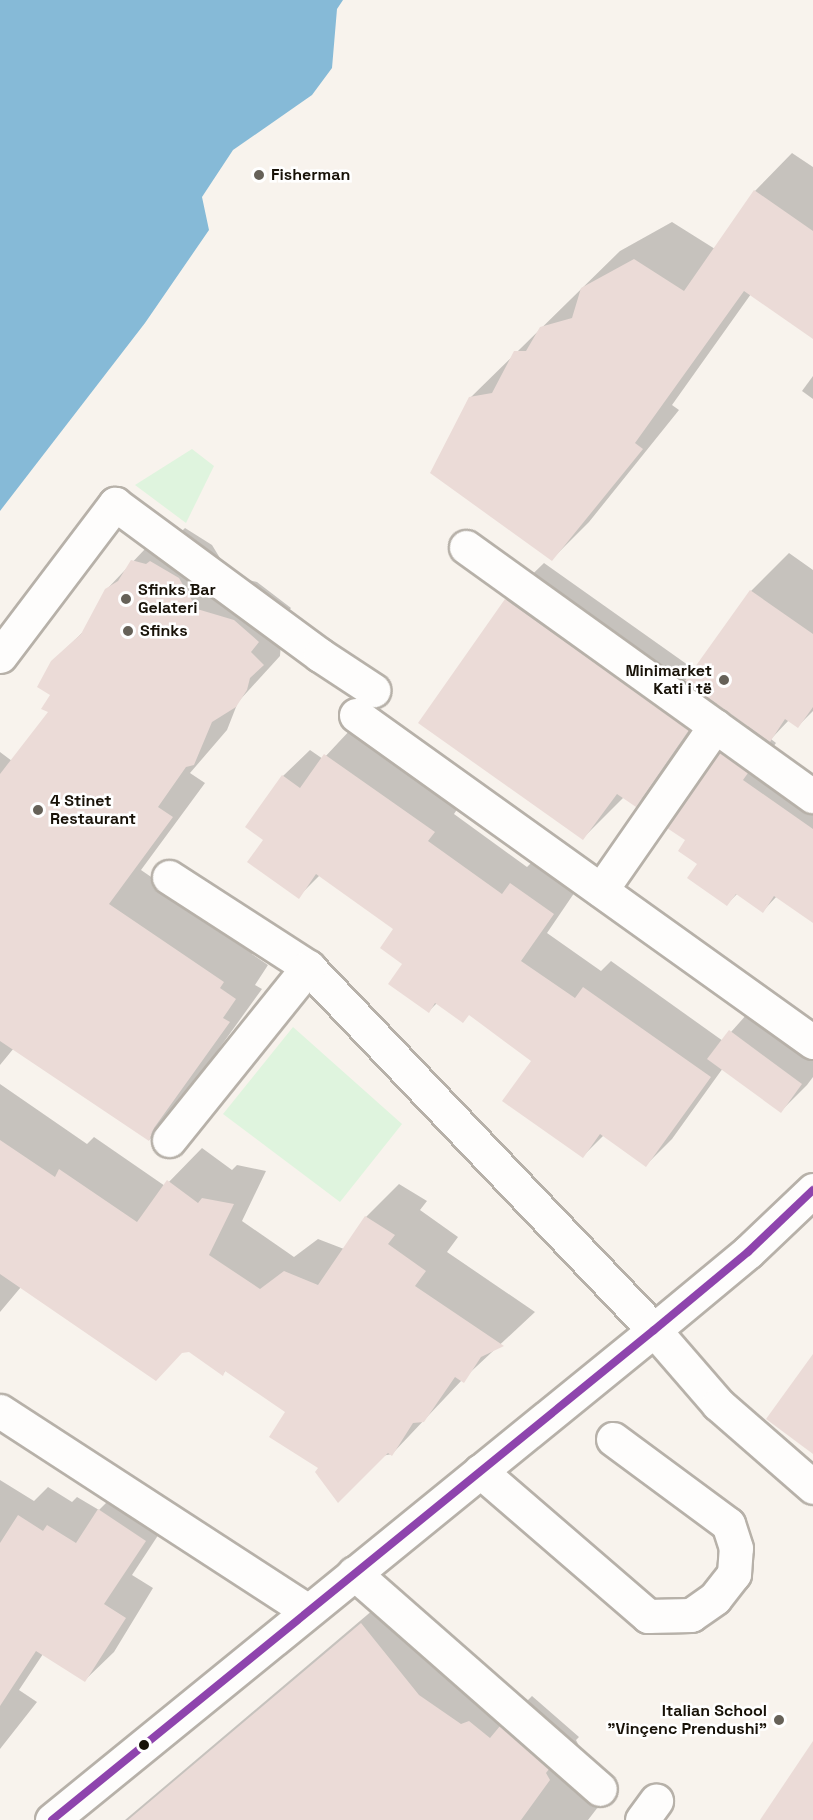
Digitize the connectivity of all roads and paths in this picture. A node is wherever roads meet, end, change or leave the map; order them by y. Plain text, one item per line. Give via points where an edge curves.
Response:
1 (466, 547) dead end
2 (0, 656) edge
3 (715, 726) junction
4 (813, 796) edge
5 (169, 877) dead end
6 (602, 890) junction
7 (308, 967) junction
8 (813, 1041) edge
9 (169, 1140) dead end
10 (813, 1190) edge
11 (654, 1330) junction
12 (0, 1411) edge
13 (613, 1439) dead end
14 (480, 1471) junction
15 (813, 1487) edge
16 (354, 1573) junction
17 (308, 1610) junction
18 (600, 1789) dead end
19 (52, 1820) edge

1 - 3 street
2 - 6 street via 115,504 320,656 364,702
3 - 4 street
3 - 6 street
5 - 7 street
6 - 8 street
7 - 9 street
7 - 11 street
10 - 11 street via 748,1252
11 - 14 street
11 - 15 street via 718,1404
12 - 17 street
13 - 14 street via 728,1524 736,1548 734,1574 715,1598 691,1615 648,1616
14 - 16 street
16 - 17 street
16 - 18 street
17 - 19 street

